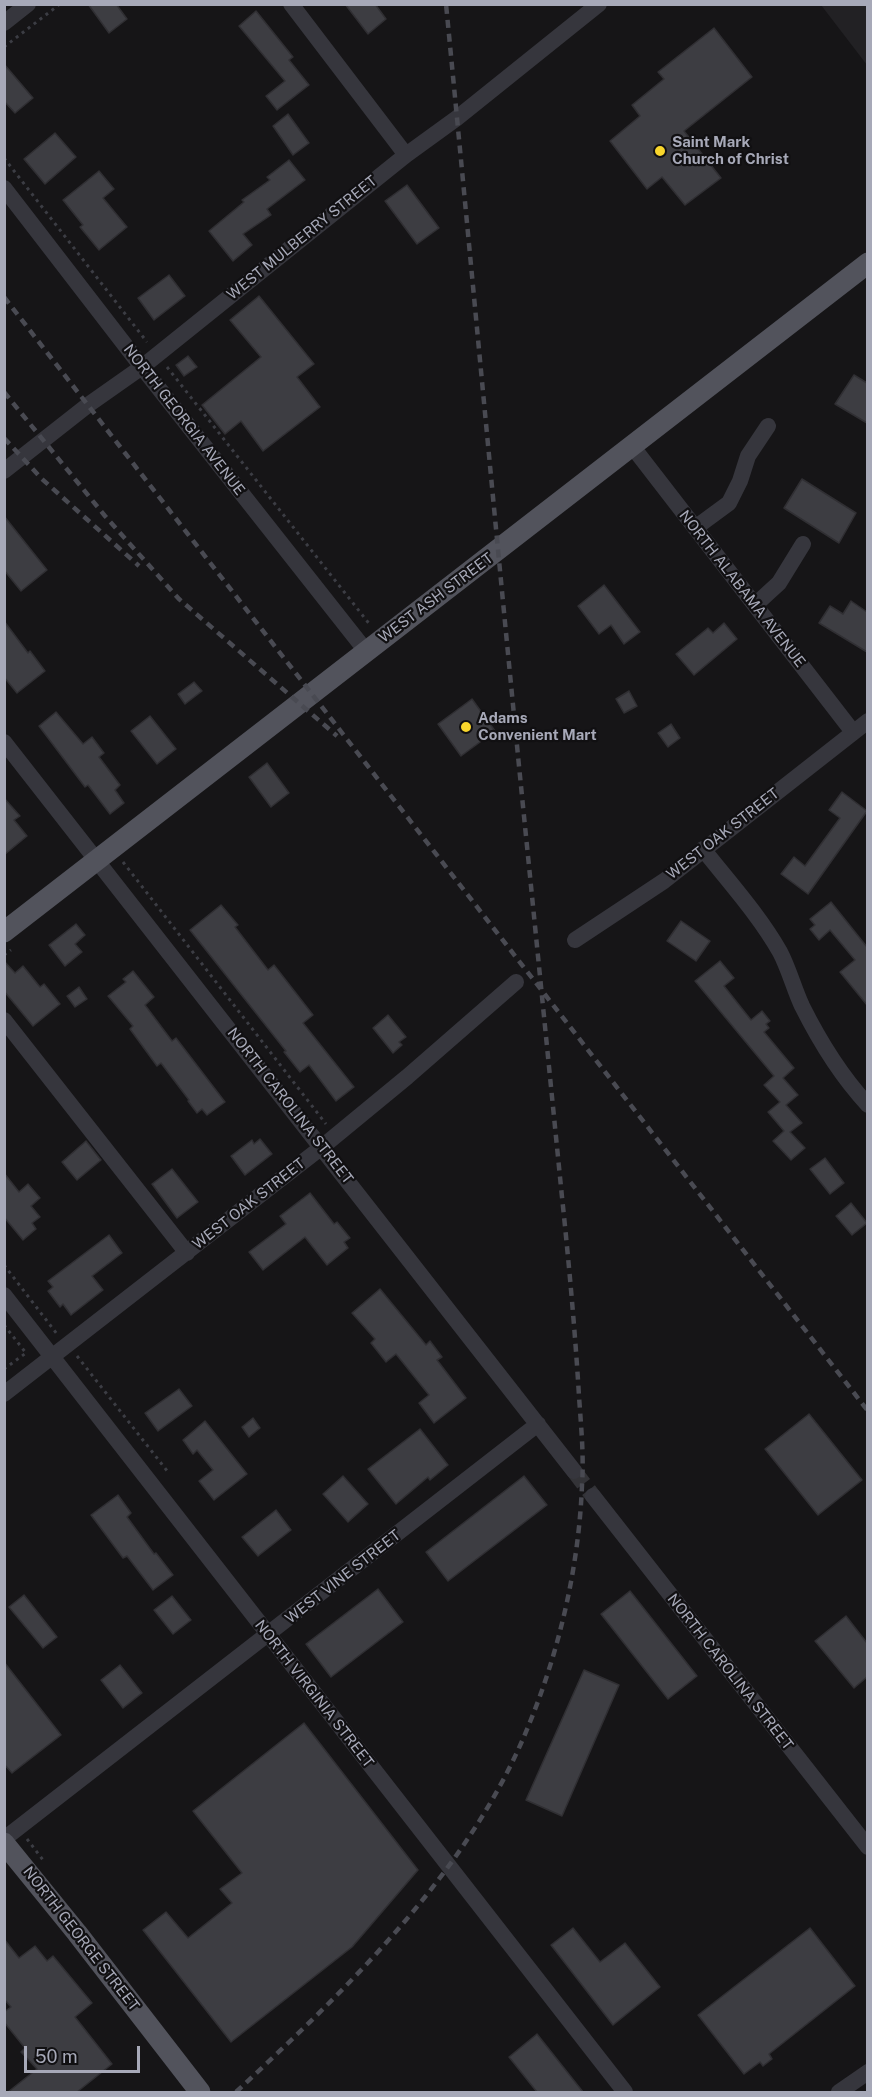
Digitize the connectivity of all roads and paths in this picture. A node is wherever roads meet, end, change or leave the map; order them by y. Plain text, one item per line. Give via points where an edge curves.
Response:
1 (28, 4) edge
2 (60, 4) edge
3 (291, 4) edge
4 (599, 4) edge
5 (4, 23) edge
6 (4, 47) edge
7 (406, 154) junction
8 (4, 158) edge
9 (4, 188) edge
10 (867, 263) edge
11 (150, 346) dead end
12 (163, 362) dead end
13 (142, 366) junction
14 (768, 426) dead end
15 (632, 446) junction
16 (4, 471) edge
17 (695, 528) junction
18 (803, 544) dead end
19 (755, 605) junction
20 (374, 630) dead end
21 (366, 651) junction
22 (867, 721) edge
23 (853, 732) junction
24 (4, 742) edge
25 (703, 849) junction
26 (109, 859) junction
27 (4, 932) edge
28 (575, 940) dead end
29 (516, 982) dead end
30 (4, 1020) edge
31 (867, 1105) edge
32 (326, 1124) dead end
33 (322, 1147) junction
34 (187, 1252) junction
35 (4, 1265) edge
36 (4, 1295) edge
37 (4, 1325) edge
38 (60, 1337) dead end
39 (76, 1354) dead end
40 (53, 1358) junction
41 (4, 1369) edge
42 (4, 1394) edge
43 (538, 1424) junction
44 (574, 1471) tunnel mouth
45 (168, 1472) dead end
46 (593, 1496) tunnel mouth
47 (269, 1635) junction
48 (4, 1839) edge
49 (4, 1843) edge
50 (867, 1847) edge
51 (867, 2072) edge
52 (200, 2092) edge
53 (625, 2092) edge
54 (838, 2092) edge

1 - 5 street
2 - 6 path
3 - 7 street
4 - 7 street, WEST MULBERRY STREET
7 - 13 street, WEST MULBERRY STREET
8 - 11 path
9 - 13 street, NORTH GEORGIA AVENUE
10 - 15 main road, WEST ASH STREET
12 - 20 path
13 - 16 street, WEST MULBERRY STREET
13 - 21 street, NORTH GEORGIA AVENUE
14 - 17 street via 748,456 729,503
15 - 17 street, NORTH ALABAMA AVENUE
15 - 21 main road, WEST ASH STREET
17 - 19 street, NORTH ALABAMA AVENUE
18 - 19 street via 778,583
19 - 23 street, NORTH ALABAMA AVENUE
21 - 26 main road, WEST ASH STREET
22 - 23 street, WEST OAK STREET
23 - 25 street, WEST OAK STREET
24 - 26 street, NORTH CAROLINA STREET
25 - 28 street, WEST OAK STREET
25 - 31 street via 769,934 787,965 801,1005 832,1060
26 - 27 main road, WEST ASH STREET
26 - 32 path
26 - 33 street, NORTH CAROLINA STREET
29 - 33 street, WEST OAK STREET
30 - 34 street
33 - 34 street, WEST OAK STREET
33 - 43 street, NORTH CAROLINA STREET
34 - 40 street, WEST OAK STREET
35 - 38 path
36 - 40 street, NORTH VIRGINIA STREET
37 - 41 path via 26,1353
39 - 45 path
40 - 42 street, WEST OAK STREET
40 - 47 street, NORTH VIRGINIA STREET
43 - 44 street, NORTH CAROLINA STREET
43 - 47 street, WEST VINE STREET
46 - 50 street, NORTH CAROLINA STREET
47 - 48 street, WEST VINE STREET
47 - 53 street, NORTH VIRGINIA STREET
49 - 52 main road, NORTH GEORGE STREET
51 - 54 street

